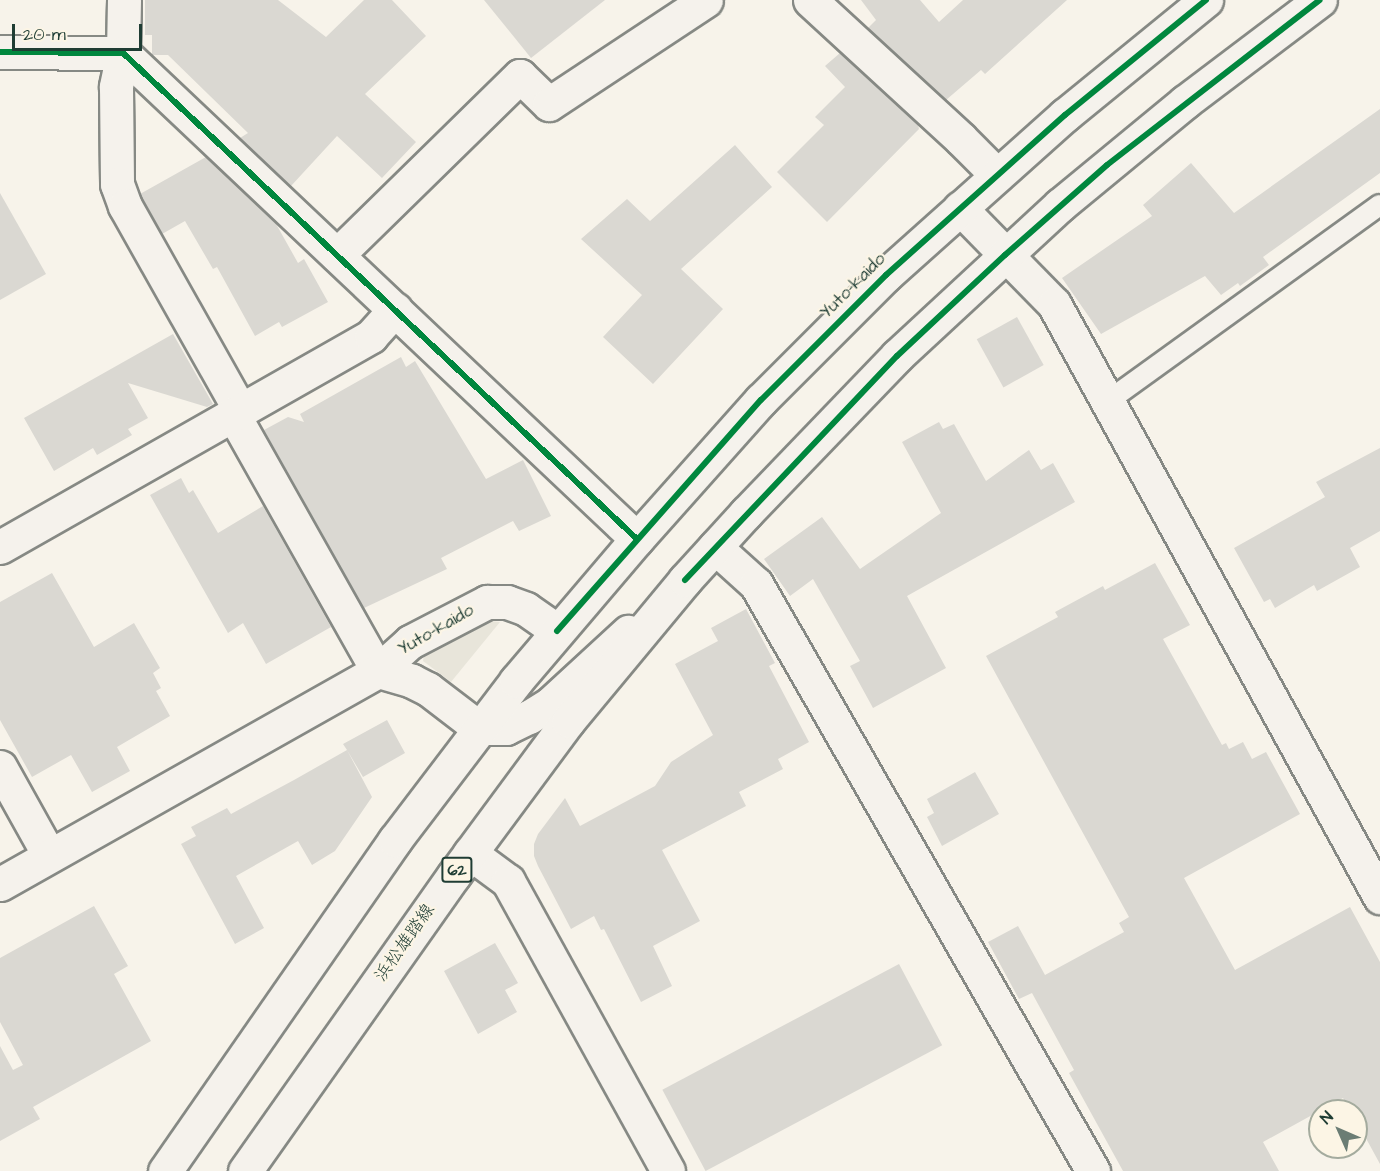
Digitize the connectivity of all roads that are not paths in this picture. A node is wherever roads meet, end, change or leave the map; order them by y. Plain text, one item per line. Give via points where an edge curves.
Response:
1 (124, 0) edge
2 (706, 0) edge
3 (810, 0) edge
4 (1206, 0) edge
5 (1320, 0) edge
6 (0, 52) edge
7 (123, 53) junction
8 (997, 175) junction
9 (1380, 205) edge
10 (960, 208) junction
11 (338, 255) junction
12 (1005, 255) junction
13 (395, 309) junction
14 (1108, 402) junction
15 (236, 412) junction
16 (637, 539) junction
17 (0, 546) edge
18 (715, 547) junction
19 (685, 580) junction
20 (557, 631) junction
21 (378, 671) junction
22 (478, 728) junction
23 (0, 767) edge
24 (470, 852) junction
25 (49, 855) junction
26 (0, 884) edge
27 (1380, 897) edge
28 (165, 1171) edge
29 (245, 1171) edge
30 (668, 1171) edge
31 (1093, 1171) edge

1 - 7 street
2 - 11 street via 549,104 520,76
3 - 8 street
4 - 8 street, Yuto-kaido
5 - 12 street, 62 via 1115,158
6 - 7 street
7 - 11 street
7 - 15 street via 116,87 117,184 125,206
8 - 10 street, Yuto-kaido
9 - 14 lane
10 - 12 street
10 - 16 street, Yuto-kaido via 885,275 761,399
11 - 13 street
12 - 14 street via 1054,304
12 - 18 street, 62 via 897,356
13 - 15 street via 371,336
13 - 16 street
14 - 27 street
15 - 17 street
15 - 21 street
16 - 20 street, Yuto-kaido
18 - 19 street, 62
18 - 31 street via 756,584
19 - 22 street via 551,703 506,728
19 - 24 street, 浜松雄踏線 / 62 via 568,721
20 - 21 street, Yuto-kaido via 526,609 507,602 487,602 410,642
20 - 22 street
21 - 22 street, Yuto-kaido via 428,689
21 - 25 street, Yuto-kaido
22 - 28 street via 395,840
23 - 25 street
24 - 29 street, 浜松雄踏線 / 62
24 - 30 street via 508,881
25 - 26 street, Yuto-kaido

